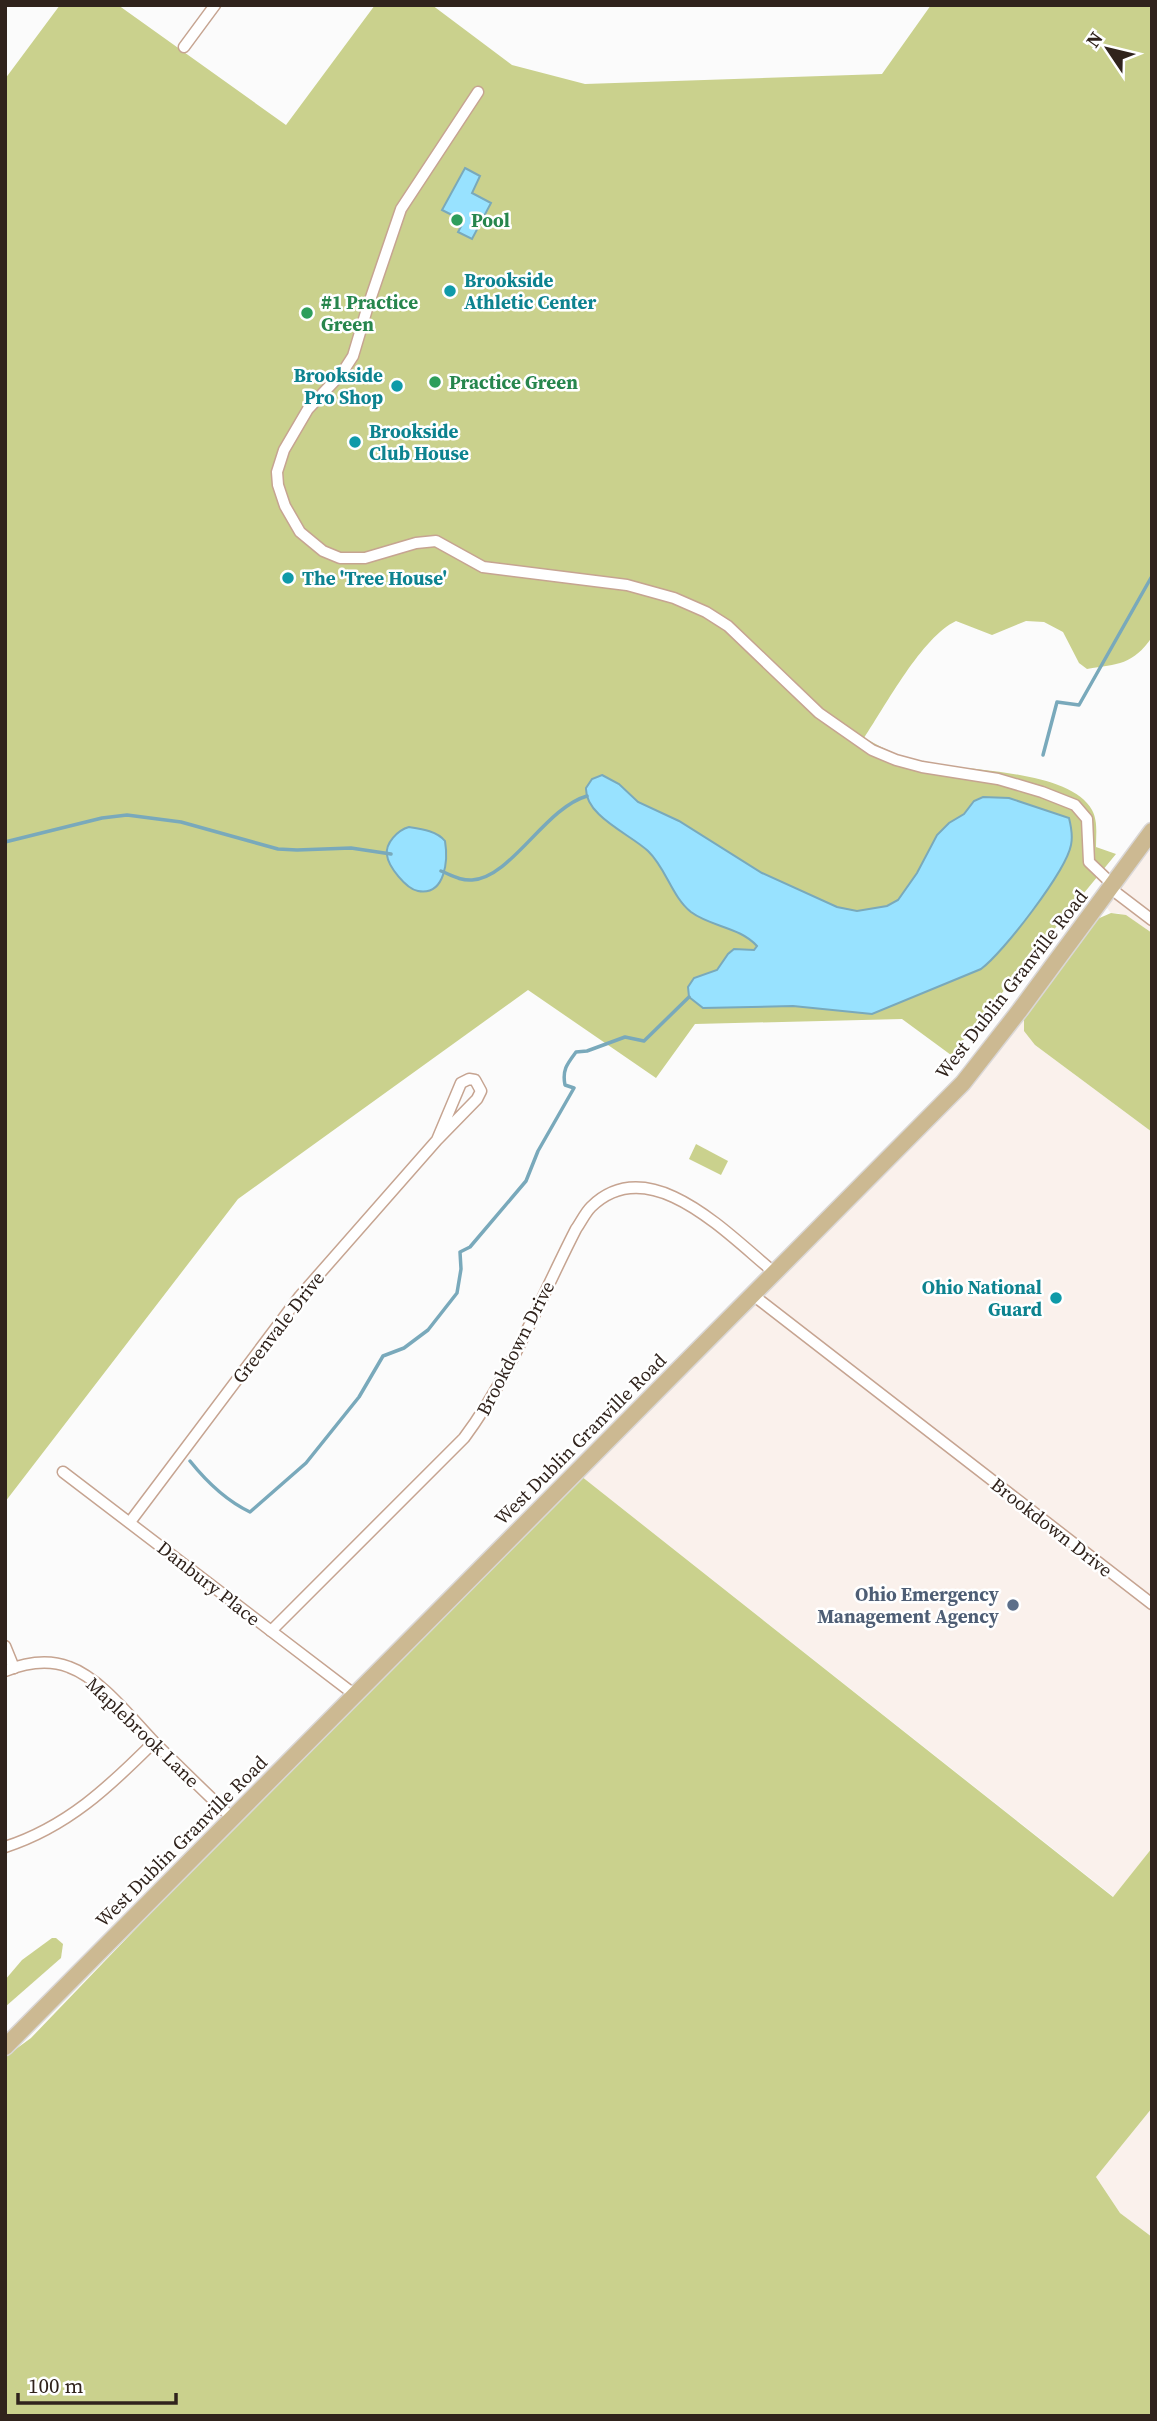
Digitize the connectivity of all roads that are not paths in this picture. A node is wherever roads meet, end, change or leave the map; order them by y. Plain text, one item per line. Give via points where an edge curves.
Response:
1 (215, 5) edge
2 (184, 47) dead end
3 (478, 92) dead end
4 (1152, 831) edge
5 (1112, 887) junction
6 (1152, 920) edge
7 (437, 1140) junction
8 (775, 1273) junction
9 (752, 1295) junction
10 (63, 1472) dead end
11 (130, 1522) junction
12 (1152, 1604) edge
13 (271, 1631) junction
14 (5, 1646) edge
15 (9, 1669) edge
16 (355, 1695) junction
17 (155, 1742) junction
18 (232, 1818) junction
19 (5, 1847) edge
20 (5, 2047) edge

1 - 2 street
3 - 5 street via 404,204 355,354 286,444 277,475 296,527 328,554 349,559 438,541 483,567 627,585 697,608 736,632 819,713 872,750 922,767 998,779 1075,805 1087,819 1089,862
4 - 5 main road, West Dublin Granville Road
5 - 6 street
5 - 8 main road, West Dublin Granville Road via 963,1083
7 - 7 street, Greenvale Drive via 477,1100 481,1091 475,1080 461,1083
7 - 11 street, Greenvale Drive via 300,1296
8 - 9 main road, West Dublin Granville Road
8 - 13 street, Brookdown Drive via 675,1196 641,1187 606,1195 589,1208 576,1229 481,1416
9 - 12 street, Brookdown Drive
9 - 16 main road, West Dublin Granville Road
10 - 11 street, Danbury Place
11 - 13 street, Danbury Place
13 - 16 street, Danbury Place
14 - 15 street
15 - 17 street, Maplebrook Lane via 50,1663 78,1671
16 - 18 main road, West Dublin Granville Road
17 - 18 street, Maplebrook Lane
17 - 19 street via 77,1812
18 - 20 main road, West Dublin Granville Road

